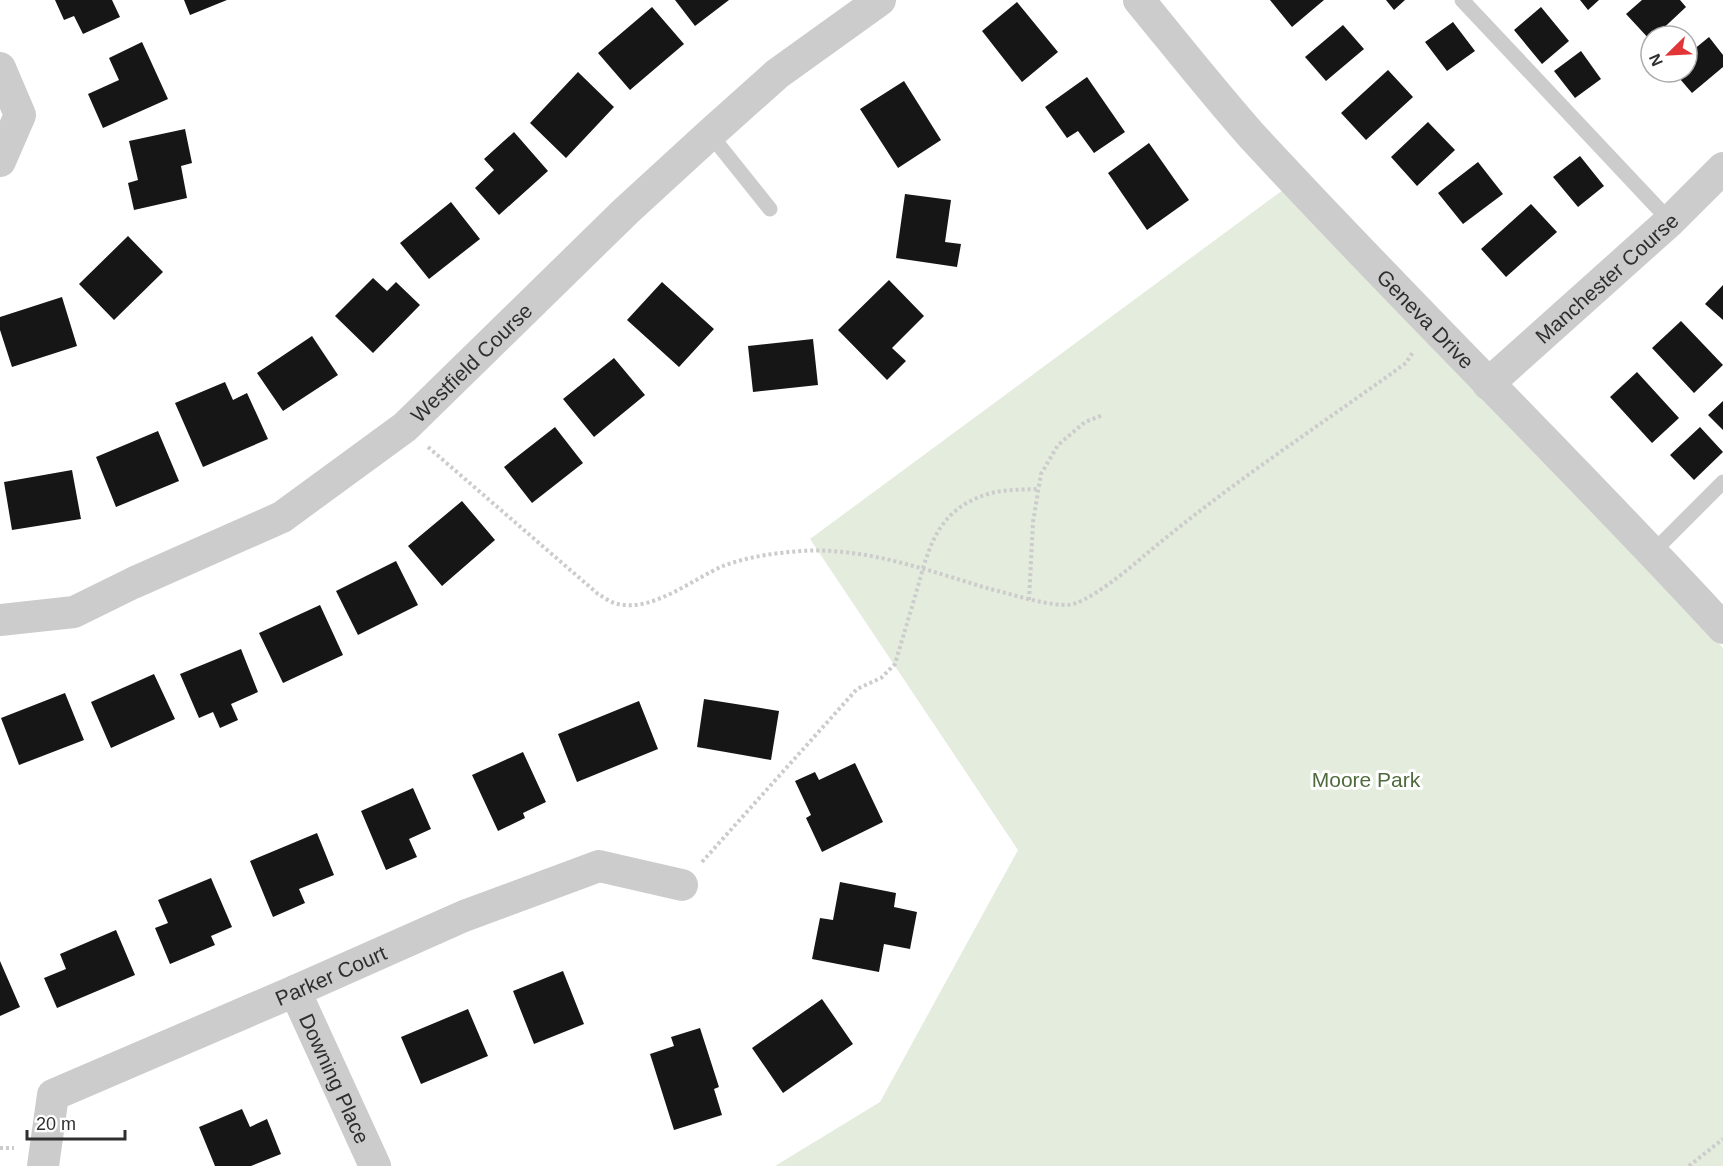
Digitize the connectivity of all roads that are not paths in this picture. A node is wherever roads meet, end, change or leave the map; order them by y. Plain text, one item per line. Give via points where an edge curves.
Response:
1 (880, 0) edge
2 (1139, 0) edge
3 (1462, 0) edge
4 (0, 68) edge
5 (710, 134) junction
6 (0, 160) edge
7 (1723, 168) edge
8 (770, 209) dead end
9 (1670, 221) junction
10 (1488, 384) junction
11 (1723, 482) edge
12 (1653, 552) junction
13 (0, 620) edge
14 (1723, 628) edge
15 (682, 885) road end
16 (296, 991) junction
17 (43, 1166) edge
18 (375, 1166) edge

1 - 5 street, Westfield Course via 777,74
2 - 10 street, Geneva Drive via 1251,134
3 - 9 lane
4 - 6 street via 20,115
5 - 8 lane
5 - 13 street, Westfield Course via 405,427 282,517 75,612
7 - 9 street, Manchester Course
9 - 10 street, Manchester Course
10 - 12 street, Geneva Drive
11 - 12 lane
12 - 14 street, Geneva Drive
15 - 16 street, Parker Court via 599,866 464,916
16 - 17 street, Parker Court via 53,1095
16 - 18 street, Downing Place

